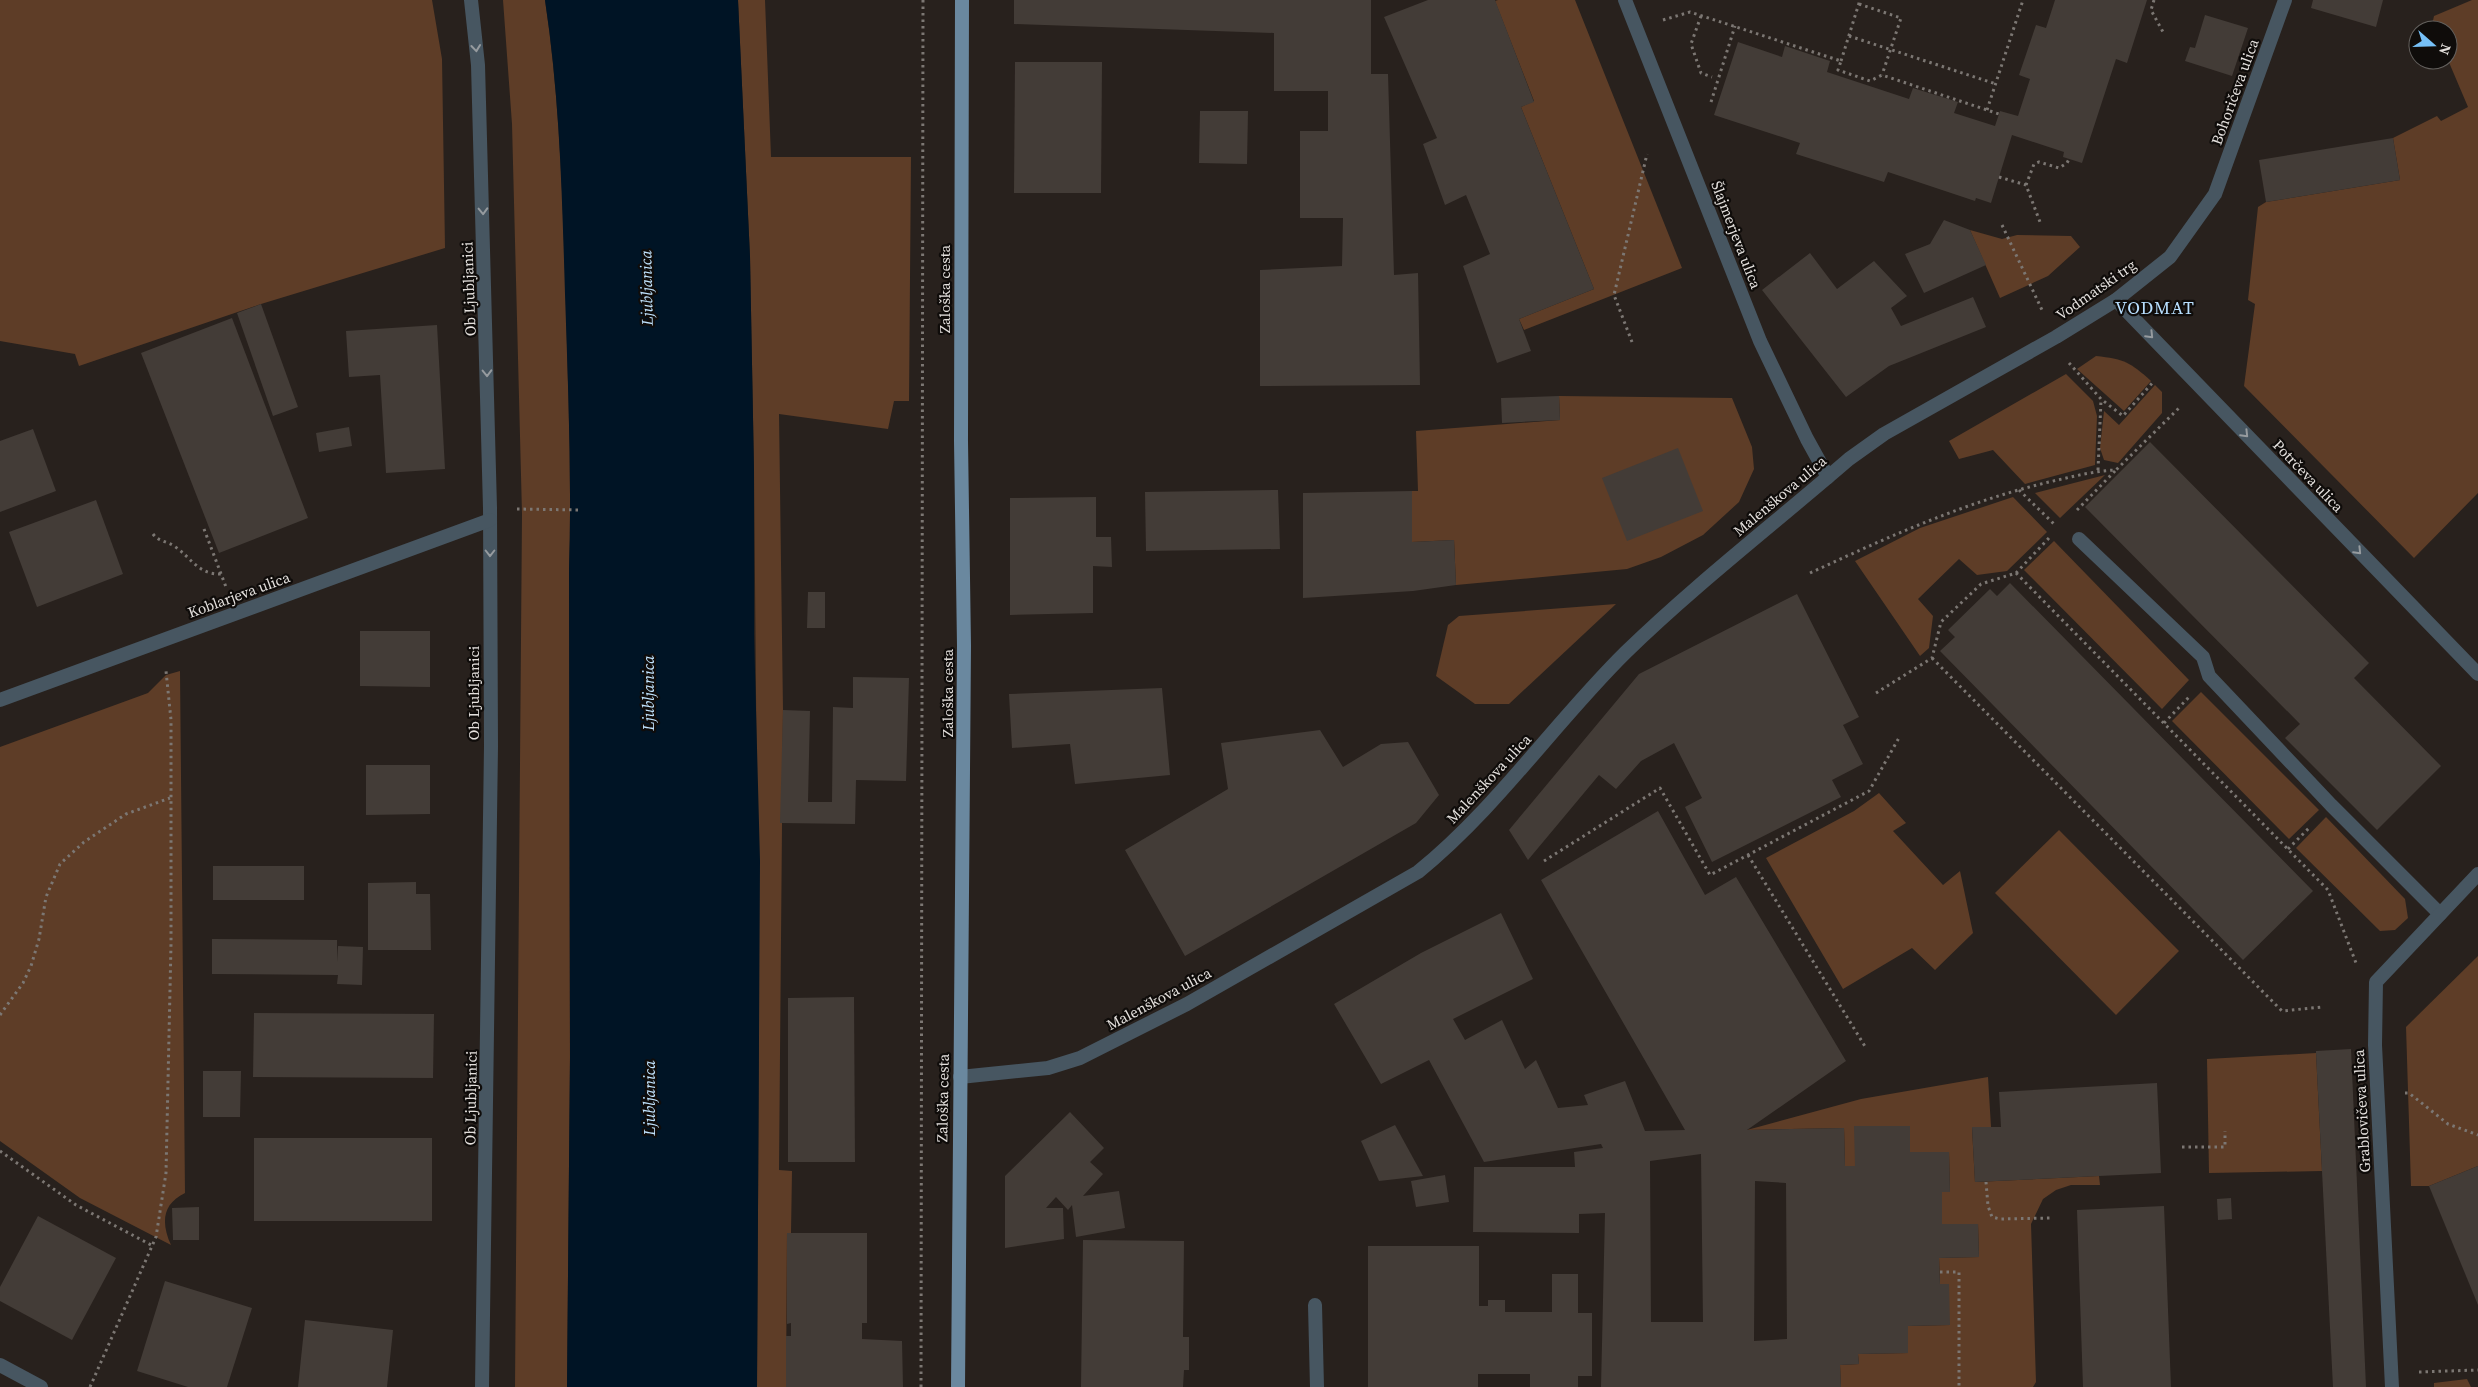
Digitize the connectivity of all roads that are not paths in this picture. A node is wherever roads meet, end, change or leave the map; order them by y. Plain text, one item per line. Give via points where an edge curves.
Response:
1 (471, 0) edge
2 (962, 0) edge
3 (1626, 0) edge
4 (2285, 0) edge
5 (2215, 194) joint
6 (2116, 300) junction
7 (1971, 385) joint
8 (1828, 477) junction
9 (490, 514) junction
10 (2079, 539) road end
11 (2478, 674) edge
12 (0, 700) edge
13 (2478, 874) edge
14 (2440, 914) junction
15 (960, 1077) junction
16 (1315, 1305) dead end
17 (0, 1365) edge
18 (2392, 1380) edge
19 (41, 1387) edge
20 (482, 1387) edge
21 (958, 1387) edge
22 (1317, 1387) edge

1 -> 9 street, Ob Ljubljanici via 478,65
2 - 15 main road, Zaloška cesta via 964,646
3 - 8 street, Šlajmerjeva ulica via 1760,341
4 - 5 street, Bohoričeva ulica
5 - 6 street, Vodmatski trg via 2170,257
6 - 7 street, Vodmatski trg
6 -> 11 street, Potrčeva ulica
7 - 8 street, Malenškova ulica via 1884,434
8 - 15 street, Malenškova ulica via 1626,653 1485,809 1418,872 1187,1004 1080,1058 1048,1068
9 - 12 street, Koblarjeva ulica via 236,614
9 -> 20 street, Ob Ljubljanici via 491,746
10 - 14 street via 2203,657 2209,676
13 - 14 street, Grablovičeva ulica
14 - 18 street, Grablovičeva ulica via 2376,982 2377,1091
15 - 21 main road, Zaloška cesta
16 - 22 street
17 - 19 street

